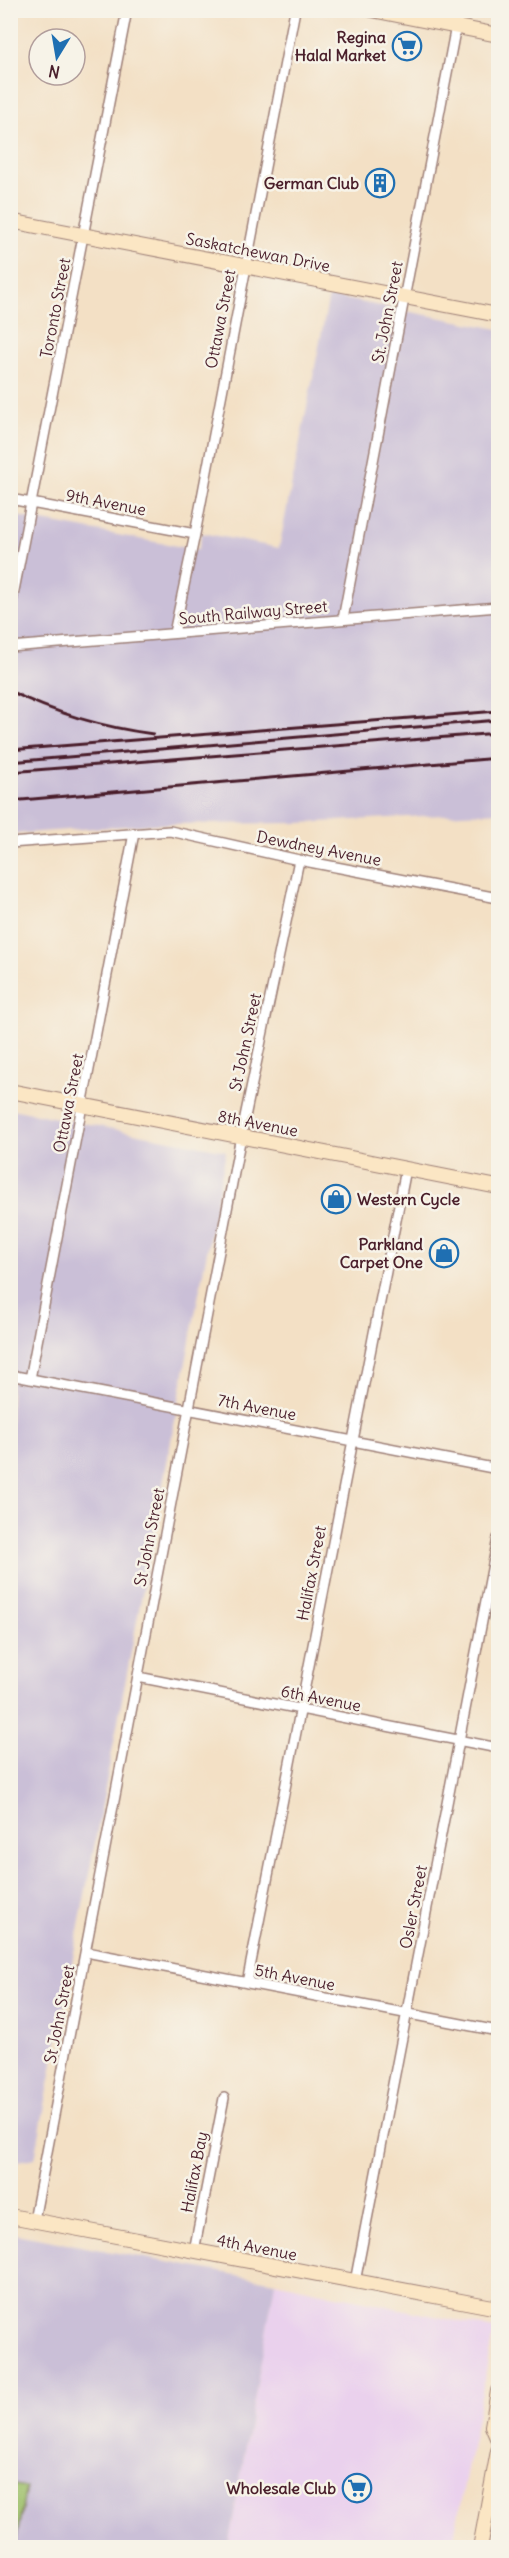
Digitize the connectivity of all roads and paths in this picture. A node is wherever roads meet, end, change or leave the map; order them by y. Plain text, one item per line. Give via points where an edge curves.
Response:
1 (128, 10) edge
2 (296, 10) edge
3 (372, 10) edge
4 (459, 10) edge
5 (456, 27) junction
6 (498, 35) edge
7 (10, 221) edge
8 (84, 236) junction
9 (245, 266) junction
10 (405, 296) junction
11 (498, 315) edge
12 (10, 499) edge
13 (33, 503) junction
14 (195, 534) junction
15 (498, 607) edge
16 (10, 611) edge
17 (343, 619) junction
18 (174, 633) junction
19 (10, 647) edge
20 (134, 833) junction
21 (10, 843) edge
22 (299, 860) junction
23 (498, 898) edge
24 (10, 1091) edge
25 (83, 1106) junction
26 (241, 1136) junction
27 (406, 1169) junction
28 (498, 1187) edge
29 (10, 1375) edge
30 (30, 1379) junction
31 (189, 1409) junction
32 (353, 1441) junction
33 (498, 1469) edge
34 (498, 1538) edge
35 (138, 1677) junction
36 (299, 1709) junction
37 (461, 1740) junction
38 (498, 1748) edge
39 (86, 1952) junction
40 (247, 1983) junction
41 (408, 2013) junction
42 (498, 2031) edge
43 (224, 2098) dead end
44 (10, 2216) edge
45 (34, 2220) junction
46 (194, 2252) junction
47 (355, 2282) junction
48 (498, 2308) edge
49 (498, 2391) edge
50 (498, 2440) edge
51 (498, 2451) edge
52 (480, 2547) edge

1 - 8 street, Toronto Street
2 - 9 street, Ottawa Street
3 - 5 main road
4 - 5 street, St. John Street
5 - 6 main road
5 - 10 street, St. John Street
7 - 8 main road, Saskatchewan Drive
8 - 9 main road, Saskatchewan Drive
8 - 13 street, Toronto Street
9 - 10 main road, Saskatchewan Drive
9 - 14 street, Ottawa Street
10 - 11 main road, Saskatchewan Drive
10 - 17 street, St. John Street
12 - 13 street, 9th Avenue
13 - 14 street, 9th Avenue
13 - 16 street, Toronto Street
14 - 18 street, Ottawa Street
15 - 17 street, South Railway Street
17 - 18 street, South Railway Street
18 - 19 street, South Railway Street
20 - 21 street
20 - 22 street, Dewdney Avenue via 170,831
20 - 25 street, Ottawa Street
22 - 23 street, Dewdney Avenue
22 - 26 street, St John Street
24 - 25 main road, 8th Avenue
25 - 26 main road, 8th Avenue
25 - 30 street, Ottawa Street
26 - 27 main road, 8th Avenue
26 - 31 street, St John Street
27 - 28 main road, 8th Avenue
27 - 32 street, Halifax Street
29 - 30 street, 7th Avenue
30 - 31 street, 7th Avenue
31 - 32 street, 7th Avenue
31 - 35 street, St John Street
32 - 33 street, 7th Avenue
32 - 36 street, Halifax Street
34 - 37 street, Osler Street
35 - 36 street, 6th Avenue
35 - 39 street, St John Street
36 - 37 street, 6th Avenue
36 - 40 street, Halifax Street
37 - 38 street, 6th Avenue
37 - 41 street, Osler Street
39 - 40 street, 5th Avenue
39 - 45 street, St John Street
40 - 41 street, 5th Avenue
41 - 42 street, 5th Avenue
41 - 47 street, Osler Street
43 - 46 street, Halifax Bay
44 - 45 main road, 4th Avenue
45 - 46 main road, 4th Avenue
46 - 47 main road, 4th Avenue
47 - 48 main road, 4th Avenue
49 - 50 main road via 492,2426
51 - 52 main road

